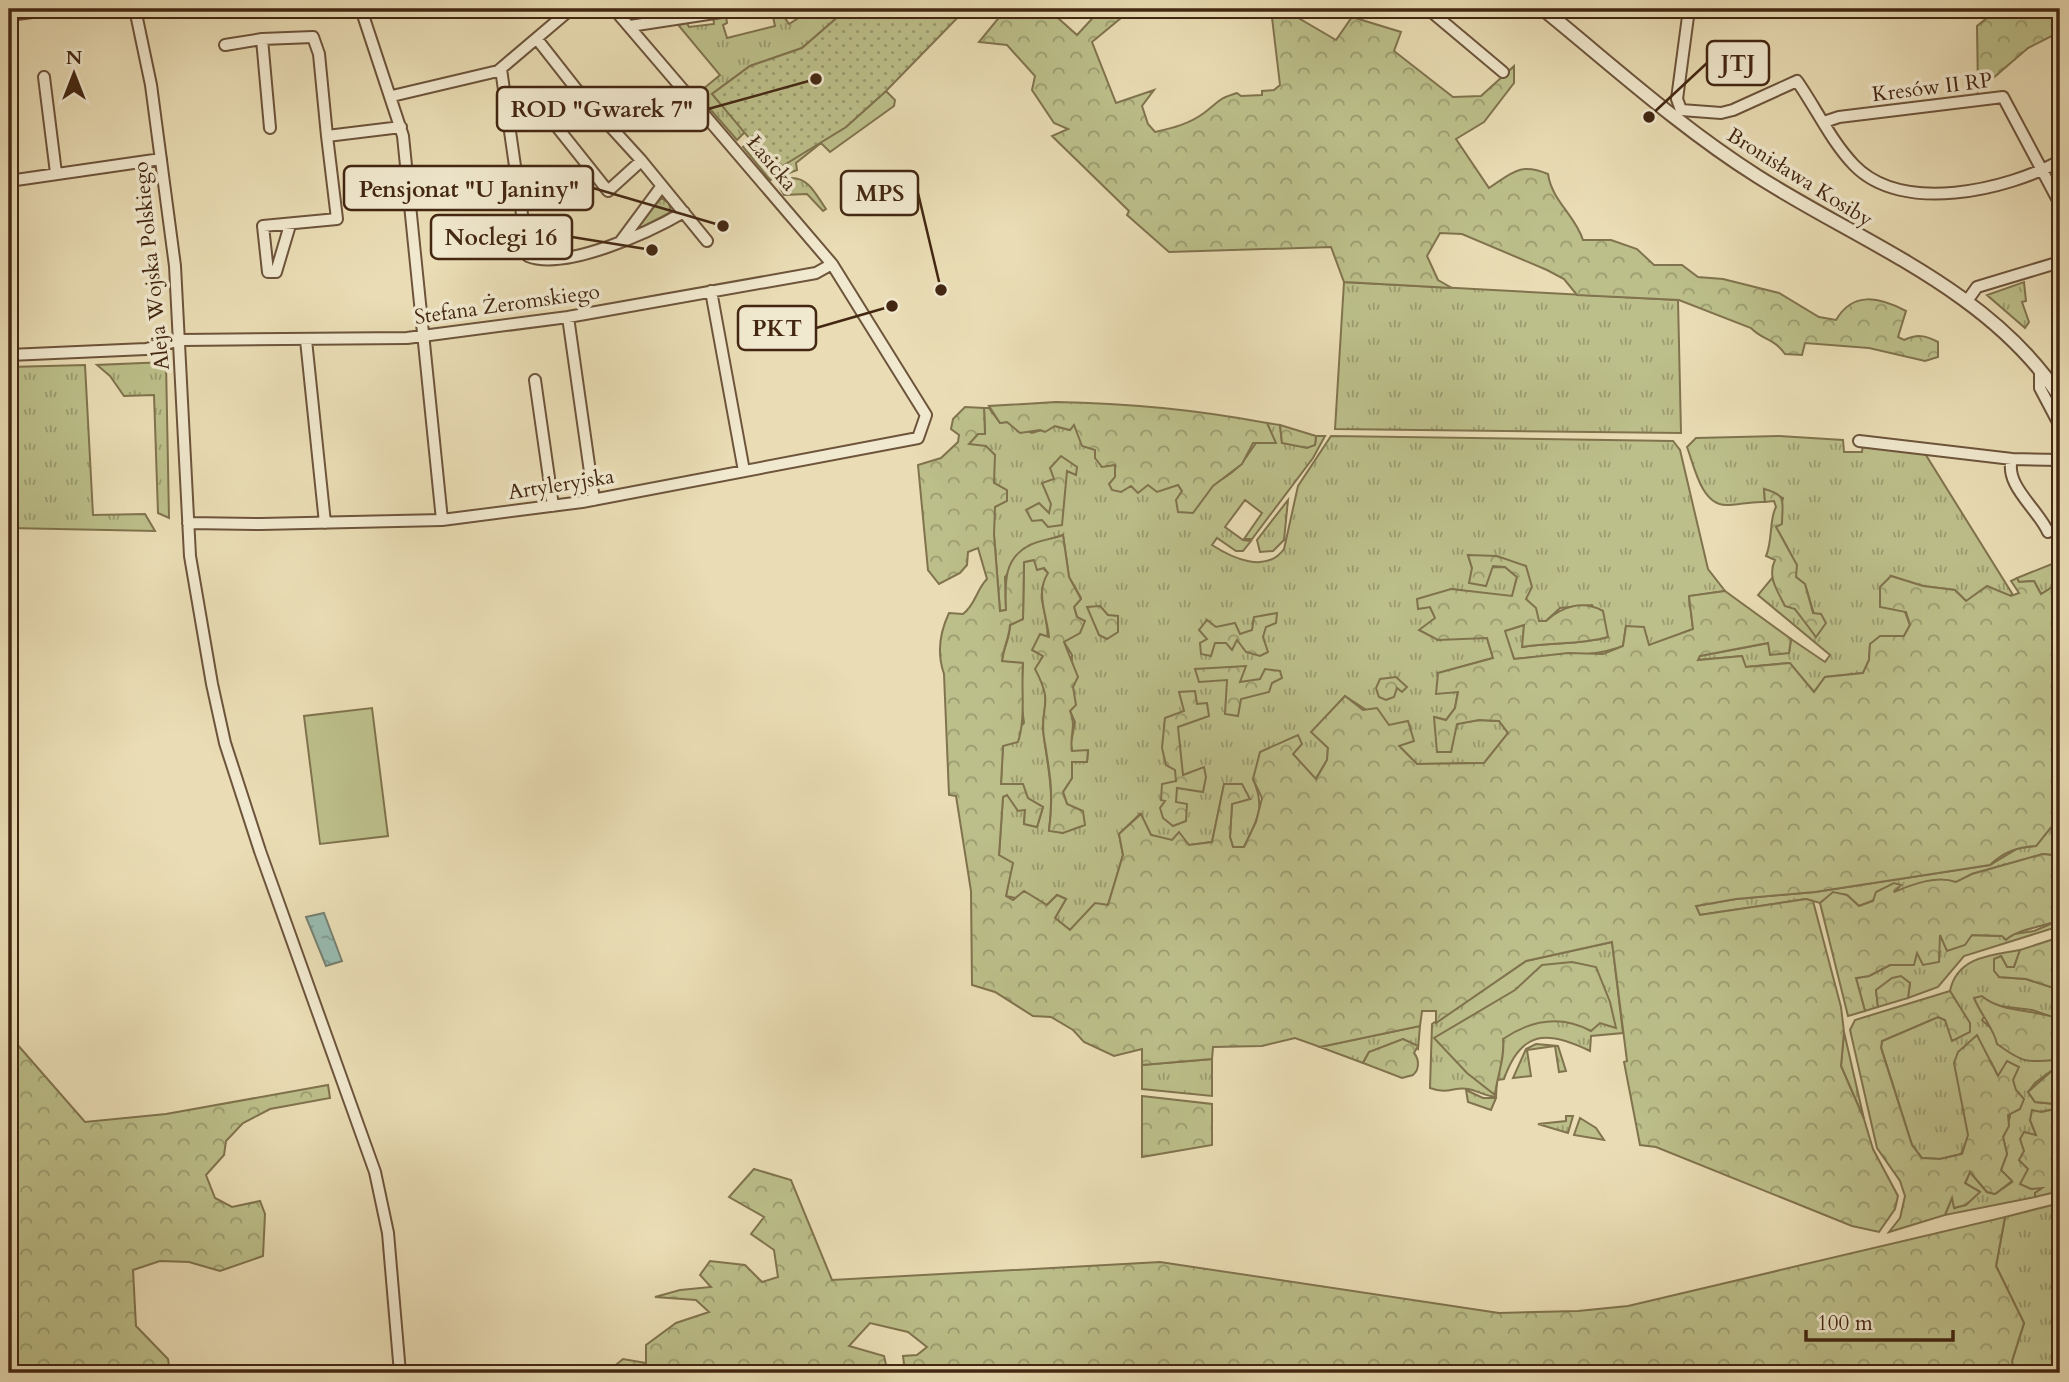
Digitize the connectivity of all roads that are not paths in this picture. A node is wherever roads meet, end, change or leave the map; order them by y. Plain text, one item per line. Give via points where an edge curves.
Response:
1 (56, 9) edge
2 (135, 9) edge
3 (361, 9) edge
4 (571, 9) edge
5 (614, 9) edge
6 (741, 9) edge
7 (1428, 9) edge
8 (1543, 9) edge
9 (1689, 9) edge
10 (9, 15) edge
11 (630, 26) junction
12 (262, 39) junction
13 (537, 39) junction
14 (225, 45) dead end
15 (501, 69) junction
16 (1503, 72) dead end
17 (44, 77) dead end
18 (577, 90) junction
19 (392, 96) junction
20 (1678, 114) junction
21 (1825, 122) junction
22 (401, 127) junction
23 (270, 128) dead end
24 (327, 136) junction
25 (161, 159) junction
26 (641, 161) junction
27 (2060, 161) edge
28 (9, 168) edge
29 (2043, 170) junction
30 (56, 173) junction
31 (9, 181) edge
32 (661, 187) junction
33 (2060, 204) edge
34 (684, 212) junction
35 (290, 225) dead end
36 (620, 241) junction
37 (708, 241) dead end
38 (2060, 262) edge
39 (832, 264) junction
40 (711, 291) junction
41 (1967, 301) junction
42 (568, 317) junction
43 (425, 336) junction
44 (181, 340) junction
45 (306, 340) junction
46 (9, 355) edge
47 (2040, 372) junction
48 (535, 380) dead end
49 (2060, 397) edge
50 (2060, 426) edge
51 (1859, 441) dead end
52 (2012, 459) junction
53 (2060, 460) edge
54 (744, 471) junction
55 (594, 499) junction
56 (553, 506) junction
57 (442, 520) junction
58 (188, 523) junction
59 (325, 523) junction
60 (2048, 532) dead end
61 (400, 1373) edge

1 - 10 street
2 - 25 street, Aleja Wojska Polskiego
3 - 19 street
4 - 13 street
5 - 11 street, Łasicka
6 - 11 street
7 - 16 street
8 - 20 street, Bronisława Kosiby
9 - 20 street
11 - 39 street, Łasicka
12 - 14 street
12 - 23 street
12 - 24 street via 307,35 317,43
13 - 15 street
13 - 18 street
15 - 19 street
15 - 36 street via 528,256 550,259 607,249
17 - 30 street
18 - 26 street
18 - 26 street via 554,110 553,122 608,191
19 - 22 street
20 - 21 street via 1732,110 1797,81
20 - 41 street, Bronisława Kosiby via 1758,177
21 - 29 street via 1853,164 1875,180 1899,188 1960,192
21 - 29 street, Kresów II RP via 2003,97
22 - 24 street
22 - 43 street
24 - 35 street via 337,219
25 - 30 street
25 - 44 street, Aleja Wojska Polskiego
26 - 32 street
27 - 29 street
28 - 31 street
29 - 33 street, Kresów II RP
30 - 31 street
32 - 34 street
32 - 36 street
34 - 36 street
34 - 37 street
38 - 41 street via 1978,287
39 - 40 street, Stefana Żeromskiego via 816,273
39 - 54 street, Artyleryjska via 919,403 926,423 918,438 909,441
40 - 42 street, Stefana Żeromskiego
40 - 54 street
41 - 47 street, Bronisława Kosiby via 2019,346
42 - 43 street, Stefana Żeromskiego
42 - 55 street
43 - 45 street, Stefana Żeromskiego
43 - 57 street
44 - 45 street, Stefana Żeromskiego
44 - 46 street, Stefana Żeromskiego via 146,349
44 - 58 street, Aleja Wojska Polskiego
45 - 59 street
47 - 49 street, Bronisława Kosiby
47 - 50 street, Bronisława Kosiby via 2040,388
48 - 56 street
51 - 52 street
52 - 53 street
52 - 60 street via 2010,472 2015,484
54 - 55 street, Artyleryjska
55 - 56 street, Artyleryjska
56 - 57 street, Artyleryjska
57 - 59 street, Artyleryjska
58 - 59 street, Artyleryjska
58 - 61 street, Aleja Wojska Polskiego via 192,576 225,743 375,1172 388,1233

